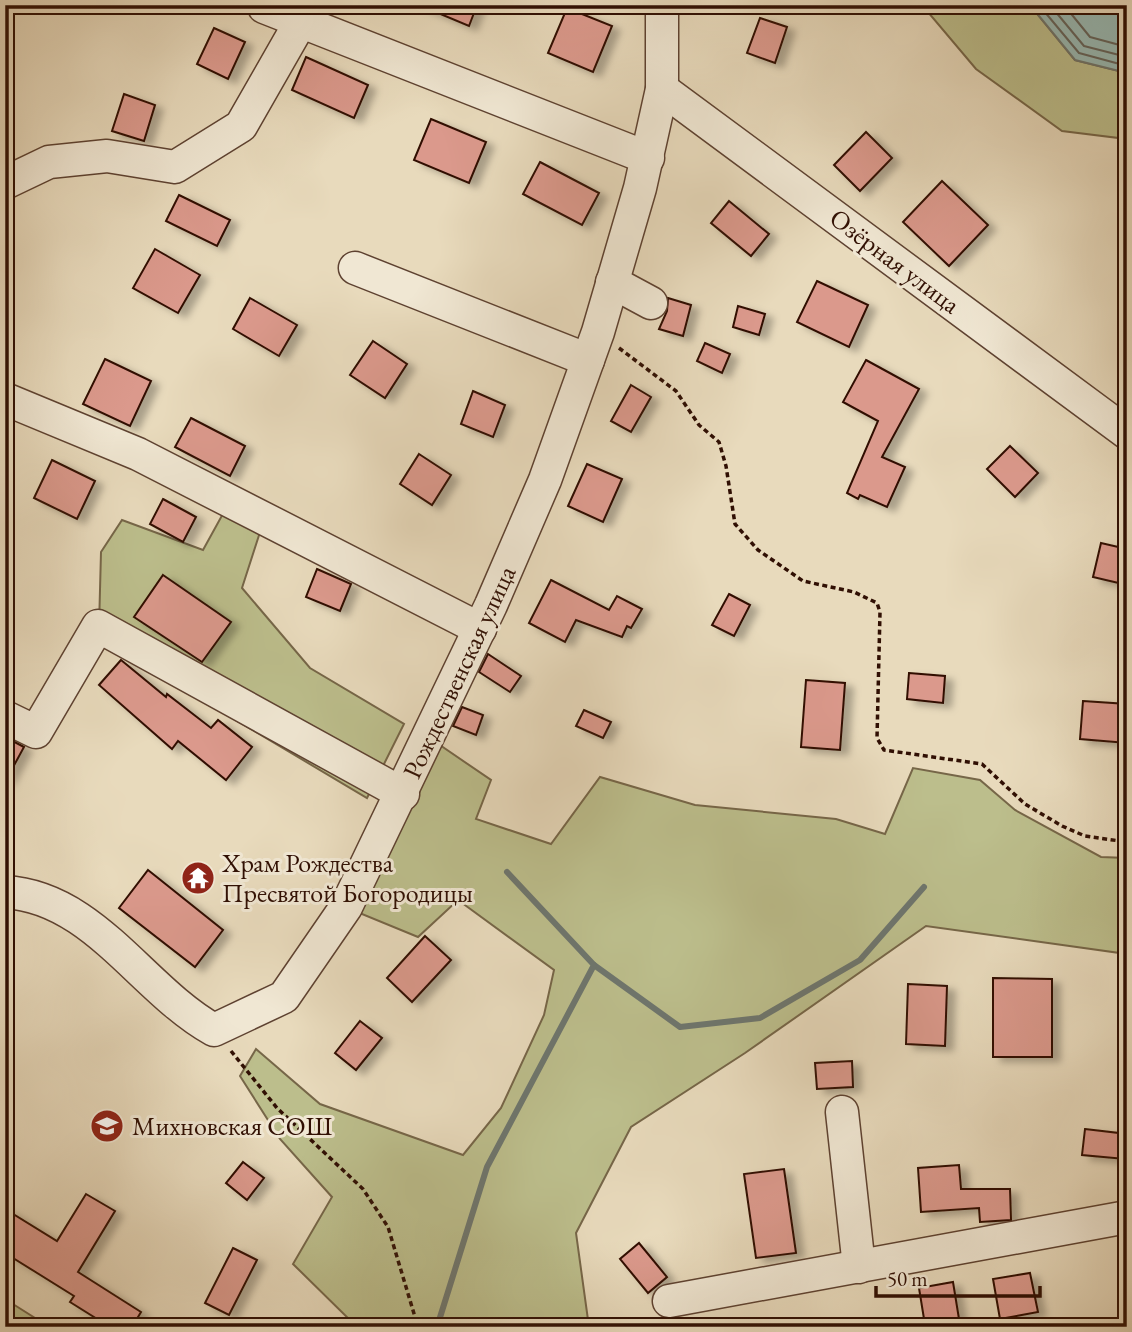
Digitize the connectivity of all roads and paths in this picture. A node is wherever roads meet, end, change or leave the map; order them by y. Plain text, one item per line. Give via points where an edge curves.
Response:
1 (662, 5) edge
2 (264, 7) dead end
3 (301, 21) junction
4 (662, 89) junction
5 (648, 158) junction
6 (5, 183) edge
7 (355, 268) dead end
8 (612, 282) junction
9 (651, 303) dead end
10 (593, 346) junction
11 (5, 399) edge
12 (1127, 433) edge
13 (480, 629) junction
14 (5, 717) edge
15 (402, 794) junction
16 (1127, 842) edge
17 (5, 892) edge
18 (214, 1030) junction
19 (842, 1112) dead end
20 (1127, 1217) edge
21 (859, 1267) junction
22 (668, 1301) dead end
23 (415, 1327) edge

1 - 4 street, Рождественская улица
2 - 3 street
3 - 5 street
3 - 6 street via 241,126 175,167 107,156 49,162
4 - 5 street, Рождественская улица
4 - 12 street, Озёрная улица
5 - 8 street, Рождественская улица
7 - 10 street
8 - 9 street
8 - 10 street, Рождественская улица
10 - 13 street, Рождественская улица via 545,480
10 - 16 path via 676,391 699,425 719,442 735,524 758,550 803,581 853,592 877,603 877,738 884,750 982,764 1025,804 1062,826 1085,836
11 - 13 street via 138,454
13 - 15 street, Рождественская улица
14 - 15 street via 36,732 98,626
15 - 18 street, Рождественская улица via 346,907 284,997
17 - 18 street via 30,893 77,915 188,1015
18 - 23 path via 277,1108 363,1189 388,1227
19 - 21 street
20 - 21 street
21 - 22 street

